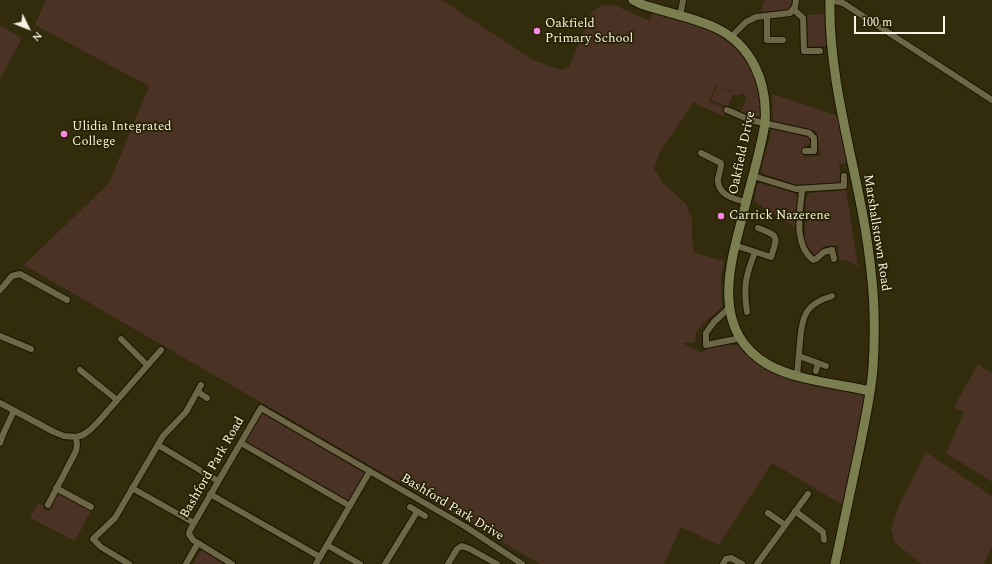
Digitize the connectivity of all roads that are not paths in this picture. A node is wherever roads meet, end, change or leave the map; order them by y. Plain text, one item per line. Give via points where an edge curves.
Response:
1 (633, 0) edge
2 (683, 0) edge
3 (796, 0) edge
4 (831, 0) edge
5 (793, 9) junction
6 (767, 16) junction
7 (680, 17) junction
8 (731, 37) junction
9 (782, 40) dead end
10 (820, 51) dead end
11 (992, 100) edge
12 (727, 110) dead end
13 (765, 123) junction
14 (805, 151) dead end
15 (701, 153) dead end
16 (753, 176) junction
17 (844, 176) dead end
18 (802, 190) junction
19 (746, 202) junction
20 (758, 228) dead end
21 (734, 246) junction
22 (754, 252) junction
23 (834, 259) dead end
24 (0, 290) edge
25 (832, 296) dead end
26 (67, 300) dead end
27 (730, 307) junction
28 (747, 312) dead end
29 (0, 336) edge
30 (740, 338) junction
31 (121, 339) dead end
32 (31, 349) dead end
33 (161, 350) dead end
34 (799, 356) junction
35 (818, 363) junction
36 (147, 365) junction
37 (826, 366) dead end
38 (80, 370) dead end
39 (816, 371) dead end
40 (797, 376) junction
41 (201, 385) dead end
42 (870, 391) junction
43 (198, 392) junction
44 (207, 398) dead end
45 (117, 400) junction
46 (0, 403) edge
47 (261, 408) joint
48 (14, 411) junction
49 (76, 437) junction
50 (0, 443) edge
51 (240, 443) junction
52 (158, 445) junction
53 (370, 471) junction
54 (218, 481) junction
55 (56, 488) junction
56 (132, 488) junction
57 (210, 494) junction
58 (808, 494) dead end
59 (48, 506) dead end
60 (350, 506) junction
61 (91, 507) dead end
62 (410, 508) dead end
63 (795, 511) junction
64 (417, 512) junction
65 (768, 513) dead end
66 (425, 516) dead end
67 (194, 523) junction
68 (785, 525) junction
69 (824, 540) dead end
70 (198, 543) junction
71 (327, 545) junction
72 (320, 557) junction
73 (129, 564) edge
74 (186, 564) edge
75 (232, 564) edge
76 (316, 564) edge
77 (360, 564) edge
78 (385, 564) edge
79 (448, 564) edge
80 (496, 564) edge
81 (522, 564) edge
82 (723, 564) edge
83 (742, 564) edge
84 (758, 564) edge
85 (835, 564) edge

1 - 7 street, Oakfield Drive
2 - 7 street
3 - 5 street
4 - 11 street via 843,3
4 - 42 street, Marshallstown Road via 831,44 835,77 865,225 871,272 874,309
5 - 6 street via 787,14
5 - 10 street via 803,19 804,51
6 - 8 street via 751,19
6 - 9 street via 767,40
7 - 8 street, Oakfield Drive via 713,27
8 - 13 street, Oakfield Drive via 747,53 759,72 765,96
12 - 13 street
13 - 14 street via 810,134 814,138 814,151
13 - 16 street, Oakfield Drive
15 - 19 street via 721,163 718,182 723,192 730,198
16 - 18 street
16 - 19 street, Oakfield Drive
17 - 18 street via 844,186
18 - 23 street via 802,245 813,260 832,250
19 - 21 street, Oakfield Drive
20 - 22 street via 774,235 776,241 771,257
21 - 22 street
21 - 27 street, Oakfield Drive via 728,286
22 - 28 street via 745,282
24 - 26 street via 12,276 20,274
25 - 34 street via 817,302 805,314
27 - 30 street, Oakfield Drive
27 - 30 street via 706,333 706,345
29 - 32 street
30 - 40 street, Oakfield Drive via 764,362
31 - 36 street
33 - 36 street
34 - 35 street
34 - 40 street
35 - 37 street
35 - 39 street
36 - 45 street
38 - 45 street
40 - 42 street, Oakfield Drive
41 - 43 street
42 - 85 street, Marshallstown Road
43 - 44 street
43 - 52 street via 186,412 163,436
45 - 49 street via 90,430
46 - 48 street
47 - 51 street, Bashford Park Road
47 - 53 street, Bashford Park Drive
48 - 49 street via 57,434
48 - 50 street
49 - 55 street via 76,452
51 - 54 street, Bashford Park Road
51 - 60 street
52 - 54 street
52 - 56 street
53 - 60 street
53 - 81 street, Bashford Park Drive via 466,527
54 - 57 street, Bashford Park Road
55 - 59 street
55 - 61 street
56 - 67 street
56 - 73 street via 115,518 93,539 101,547
57 - 67 street, Bashford Park Road
57 - 72 street
58 - 63 street
60 - 71 street
62 - 64 street
63 - 68 street
63 - 69 street via 824,532
64 - 66 street
64 - 78 street
65 - 68 street
67 - 70 street, Bashford Park Road via 189,534
68 - 84 street
70 - 74 street
70 - 75 street
71 - 72 street
71 - 77 street
72 - 76 street
79 - 80 street via 457,549 462,546
82 - 83 street via 726,559 731,558

